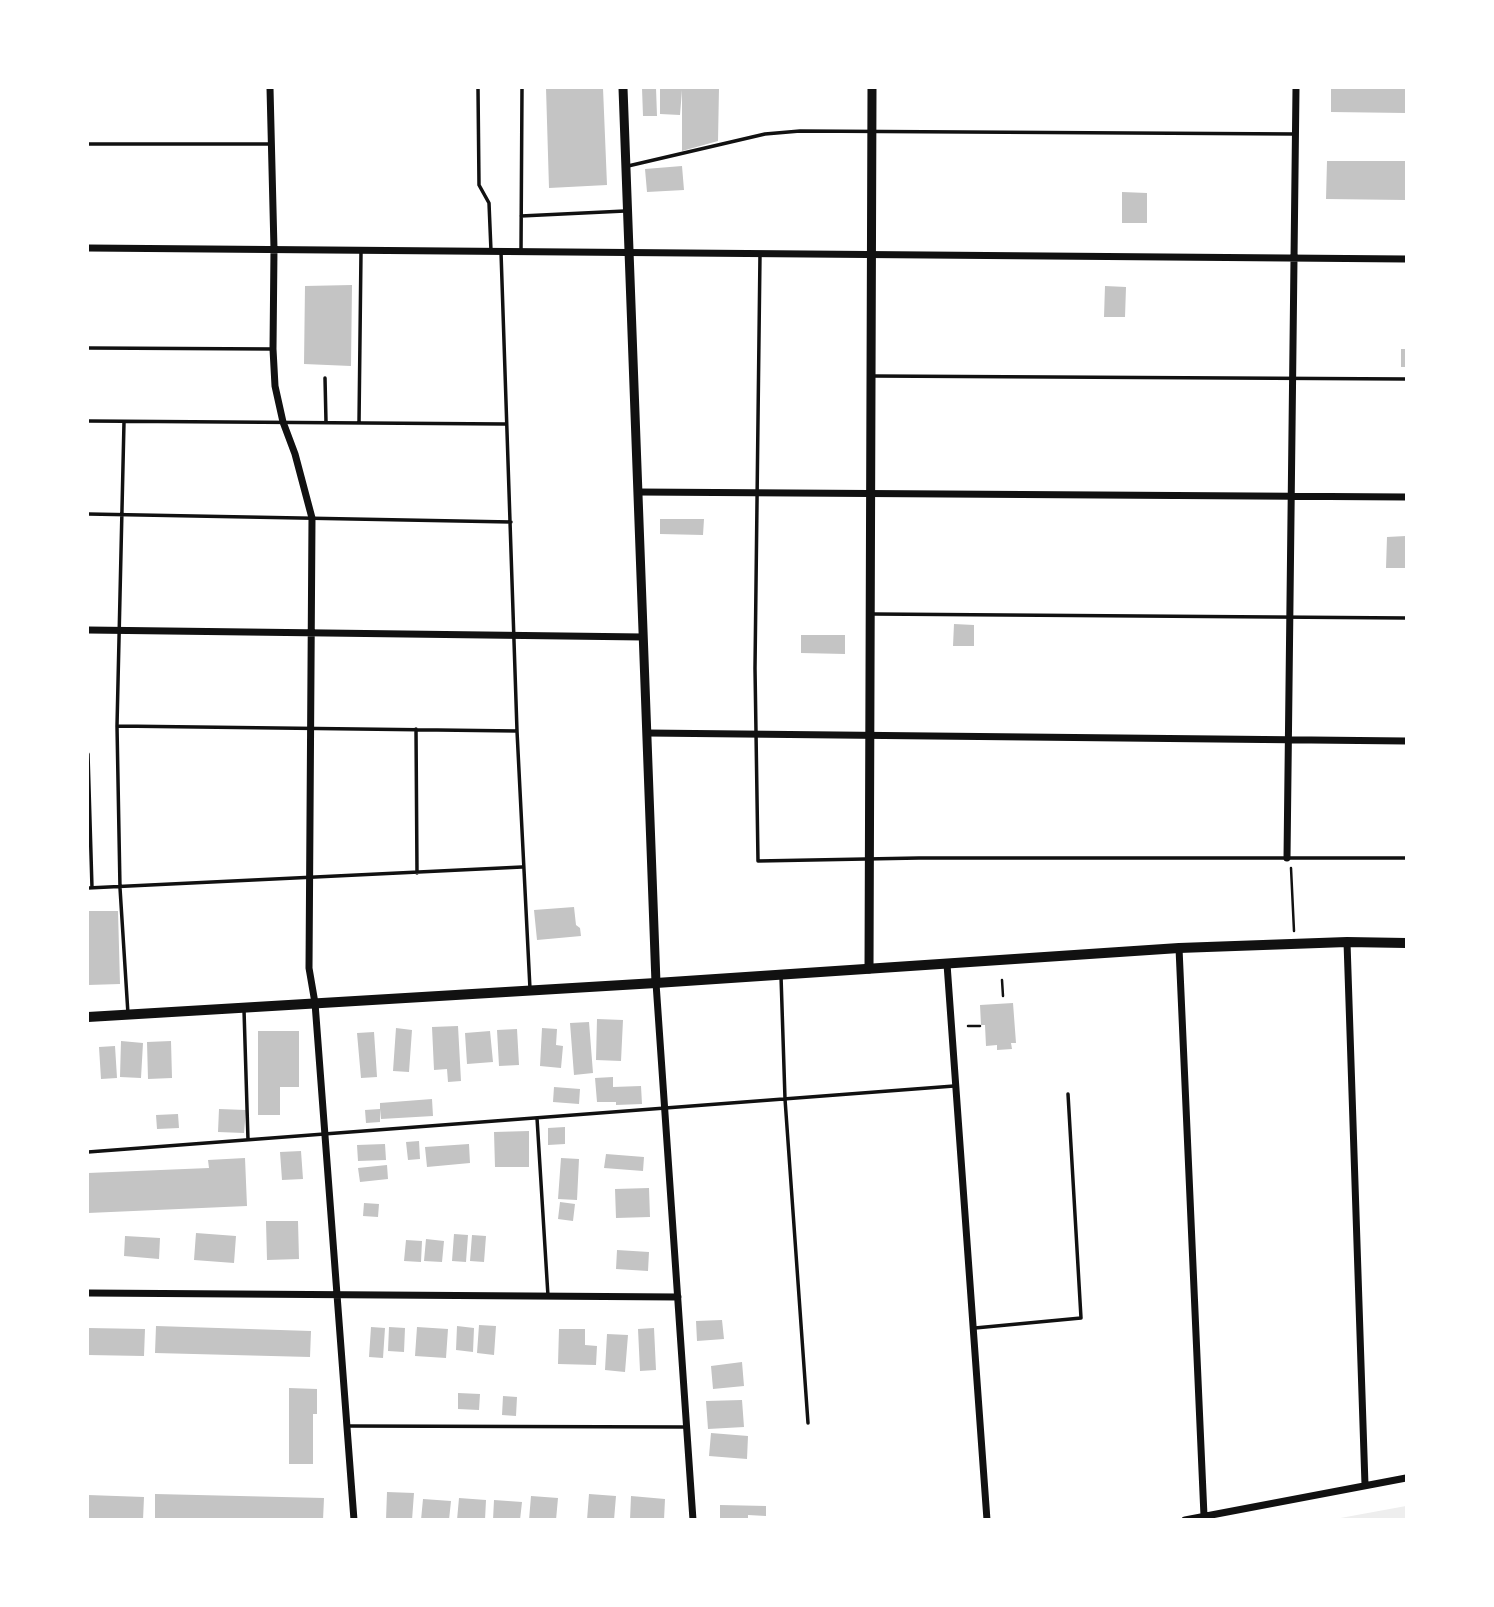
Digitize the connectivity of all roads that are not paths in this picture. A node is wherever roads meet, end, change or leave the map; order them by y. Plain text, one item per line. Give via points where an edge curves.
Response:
1 (270, 88) edge
2 (478, 88) edge
3 (522, 88) edge
4 (623, 88) edge
5 (872, 88) edge
6 (1296, 88) edge
7 (872, 131) junction
8 (1296, 134) junction
9 (88, 144) edge
10 (271, 145) junction
11 (626, 167) junction
12 (627, 211) junction
13 (521, 216) junction
14 (88, 248) edge
15 (274, 249) junction
16 (361, 250) junction
17 (491, 251) junction
18 (501, 251) junction
19 (521, 251) junction
20 (629, 252) junction
21 (760, 254) junction
22 (872, 256) junction
23 (1294, 257) junction
24 (1406, 258) edge
25 (88, 348) edge
26 (273, 349) junction
27 (871, 376) junction
28 (325, 378) dead end
29 (1293, 379) junction
30 (1406, 379) edge
31 (88, 421) edge
32 (124, 422) junction
33 (283, 422) junction
34 (326, 422) junction
35 (359, 423) junction
36 (506, 424) junction
37 (638, 492) junction
38 (758, 493) junction
39 (871, 494) junction
40 (1292, 497) junction
41 (1406, 497) edge
42 (88, 514) edge
43 (121, 515) junction
44 (312, 518) junction
45 (511, 522) junction
46 (871, 614) junction
47 (1290, 617) junction
48 (1406, 618) edge
49 (88, 630) edge
50 (119, 630) junction
51 (311, 633) junction
52 (515, 636) junction
53 (643, 637) junction
54 (117, 726) junction
55 (311, 727) junction
56 (416, 729) junction
57 (517, 731) junction
58 (647, 733) junction
59 (756, 734) junction
60 (870, 735) junction
61 (1289, 740) junction
62 (1406, 741) edge
63 (88, 754) edge
64 (1287, 858) junction
65 (1406, 858) edge
66 (870, 860) junction
67 (522, 867) junction
68 (417, 873) junction
69 (310, 879) junction
70 (90, 888) edge
71 (120, 888) junction
72 (1347, 942) junction
73 (1406, 943) edge
74 (1179, 948) junction
75 (947, 964) junction
76 (870, 969) junction
77 (781, 974) junction
78 (656, 983) junction
79 (530, 991) junction
80 (315, 1003) junction
81 (244, 1008) junction
82 (128, 1016) junction
83 (88, 1017) edge
84 (956, 1086) junction
85 (1068, 1094) dead end
86 (785, 1099) junction
87 (665, 1109) junction
88 (537, 1118) junction
89 (325, 1134) junction
90 (248, 1140) junction
91 (88, 1152) edge
92 (88, 1293) edge
93 (338, 1295) junction
94 (548, 1296) junction
95 (678, 1297) junction
96 (973, 1328) junction
97 (808, 1423) dead end
98 (347, 1426) junction
99 (687, 1427) junction
100 (1406, 1478) edge
101 (1365, 1486) junction
102 (1204, 1516) junction
103 (354, 1520) edge
104 (693, 1520) edge
105 (987, 1520) edge
106 (1185, 1520) edge

1 - 10 street
2 - 17 lane via 479,185 489,203
3 - 13 lane
4 - 11 street
5 - 7 street
6 - 8 street
7 - 8 lane
7 - 11 lane via 765,134
7 - 22 street
8 - 23 street
9 - 10 lane
10 - 15 street
11 - 12 street
12 - 13 lane
12 - 20 street
13 - 19 lane
14 - 15 street
15 - 16 street
15 - 26 street
16 - 17 street
16 - 35 lane
17 - 18 street
18 - 19 street
18 - 36 lane
19 - 20 street
20 - 21 street
20 - 37 street
21 - 22 street
21 - 38 lane
22 - 23 street
22 - 27 street
23 - 24 street
23 - 29 street
25 - 26 lane
26 - 33 street
27 - 29 lane
27 - 39 street
28 - 34 lane
29 - 30 lane
29 - 40 street
31 - 32 lane
32 - 33 lane
32 - 43 lane
33 - 34 lane
33 - 44 street
34 - 35 lane
35 - 36 lane
36 - 45 lane
37 - 38 street
37 - 53 street
38 - 39 street
38 - 59 lane
39 - 40 street
39 - 46 street
40 - 41 street
40 - 47 street
42 - 43 lane
43 - 44 lane
43 - 50 lane
44 - 45 lane
44 - 51 street
45 - 52 lane
46 - 47 lane
46 - 60 street
47 - 48 lane
47 - 61 street
49 - 50 street
50 - 51 street
50 - 54 lane
51 - 52 street
51 - 55 street
52 - 53 street
52 - 57 lane
53 - 58 street
54 - 55 lane
54 - 71 lane
55 - 56 lane
55 - 69 street
56 - 57 lane
56 - 68 lane
57 - 67 lane
58 - 59 street
58 - 78 street
59 - 60 street
59 - 66 lane via 758,861
60 - 61 street
60 - 66 street
61 - 62 street
61 - 64 street
63 - 70 lane
64 - 65 lane
64 - 66 lane
66 - 76 street
67 - 68 lane
67 - 79 lane
68 - 69 lane
69 - 71 lane
69 - 80 street via 309,968
70 - 71 lane
71 - 82 lane
72 - 73 main road
72 - 74 main road
72 - 101 street
74 - 75 main road
74 - 102 street
75 - 76 main road
75 - 84 street
76 - 77 main road
77 - 78 main road
77 - 86 lane
78 - 79 main road
78 - 87 street
79 - 80 main road
80 - 81 main road
80 - 89 street
81 - 82 main road
81 - 90 lane
82 - 83 main road
84 - 86 lane
84 - 96 street
85 - 96 lane via 1081,1318
86 - 87 lane
86 - 97 lane
87 - 88 lane
87 - 95 street
88 - 89 lane
88 - 94 lane
89 - 90 lane
89 - 93 street
90 - 91 lane
92 - 93 street
93 - 94 street
93 - 98 street
94 - 95 street
95 - 99 street
96 - 105 street
98 - 99 lane
98 - 103 street
99 - 104 street
100 - 101 street
101 - 102 street
102 - 106 street

